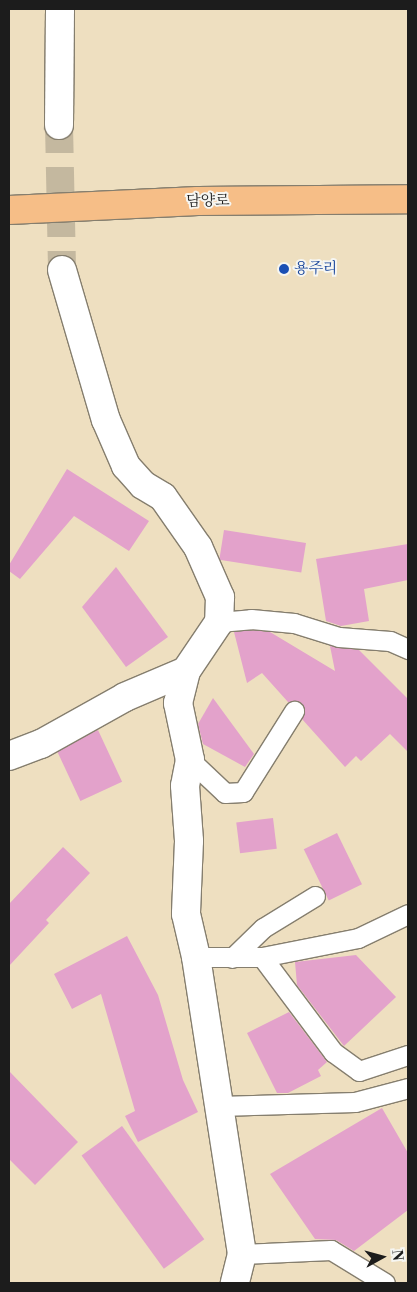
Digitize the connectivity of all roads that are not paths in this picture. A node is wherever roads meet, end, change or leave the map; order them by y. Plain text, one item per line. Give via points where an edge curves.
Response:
1 (60, 9) edge
2 (59, 125) tunnel mouth
3 (408, 198) edge
4 (9, 210) edge
5 (62, 270) tunnel mouth
6 (219, 622) junction
7 (408, 649) edge
8 (186, 671) junction
9 (294, 711) dead end
10 (9, 756) edge
11 (190, 760) junction
12 (314, 896) dead end
13 (408, 914) edge
14 (196, 957) junction
15 (262, 957) junction
16 (232, 958) junction
17 (408, 1055) edge
18 (408, 1088) edge
19 (219, 1106) junction
20 (242, 1254) junction
21 (235, 1283) edge
22 (385, 1283) edge

1 - 2 street
3 - 4 highway, 담양로 via 198,200
5 - 6 street via 106,420 119,451 126,466 143,485 163,497 198,547 220,597
6 - 7 lane via 251,619 294,623 339,637 390,641
6 - 8 street
8 - 10 street via 125,697 41,744
8 - 11 street via 178,703
9 - 11 lane via 243,792 225,793
11 - 14 street via 185,786 189,842 186,914
12 - 16 lane via 262,928
13 - 15 lane via 358,938
14 - 16 lane
14 - 19 street
15 - 16 lane
15 - 17 lane via 333,1052 359,1071
18 - 19 lane via 355,1102
19 - 20 street
20 - 21 street
20 - 22 lane via 331,1250

